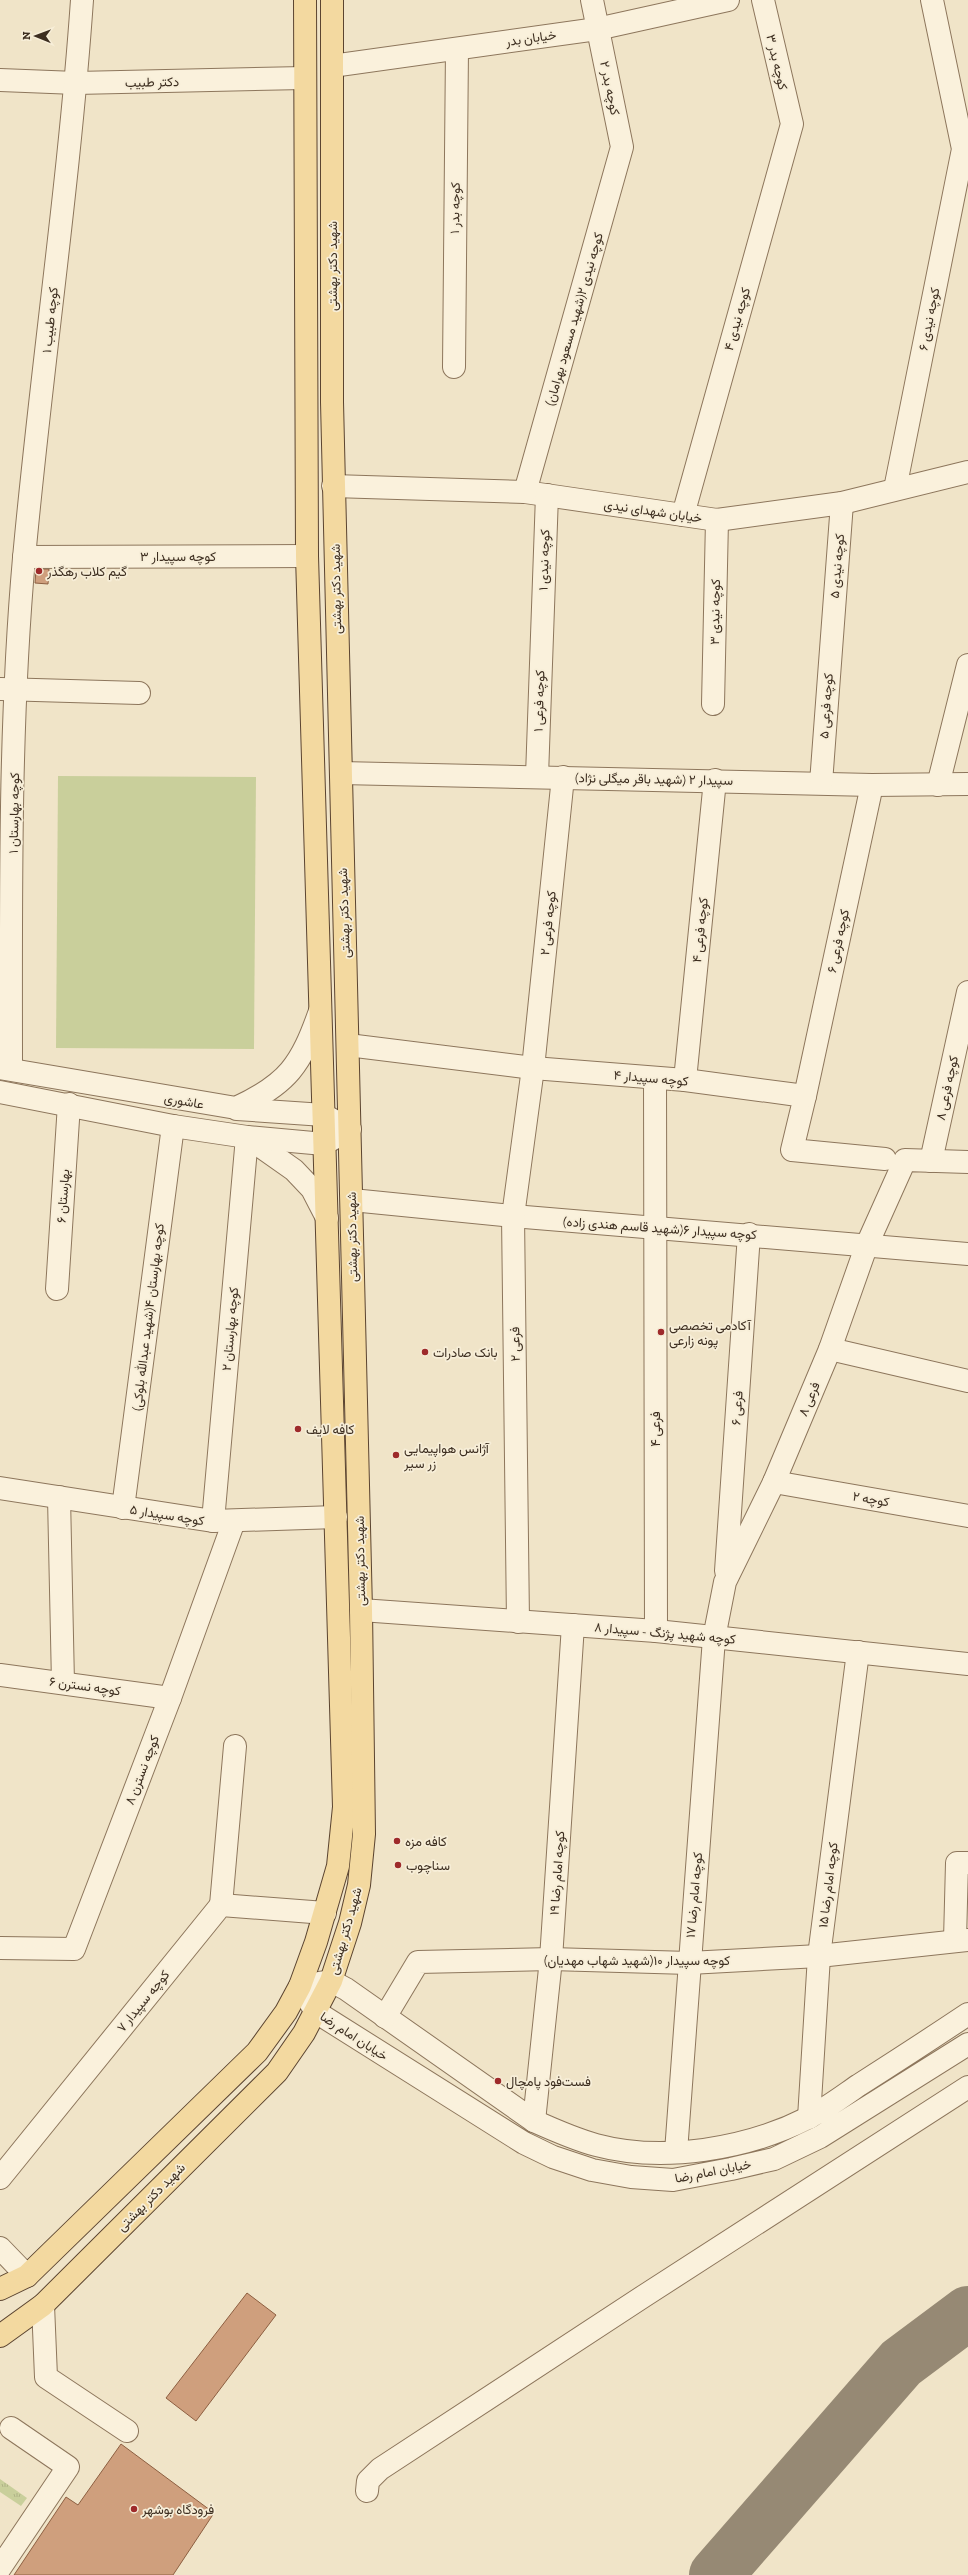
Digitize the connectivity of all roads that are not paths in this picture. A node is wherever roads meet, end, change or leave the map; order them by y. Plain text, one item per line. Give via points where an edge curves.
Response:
1 (82, 0) edge
2 (305, 0) edge
3 (332, 0) edge
4 (592, 0) edge
5 (728, 0) edge
6 (763, 0) edge
7 (932, 0) edge
8 (597, 29) junction
9 (457, 49) junction
10 (332, 66) junction
11 (304, 78) junction
12 (0, 80) edge
13 (76, 83) junction
14 (792, 124) joint
15 (622, 147) joint
16 (454, 367) dead end
17 (968, 472) edge
18 (334, 486) junction
19 (895, 489) junction
20 (525, 492) junction
21 (547, 495) junction
22 (842, 503) junction
23 (683, 516) junction
24 (717, 520) junction
25 (307, 556) junction
26 (24, 557) junction
27 (542, 626) joint
28 (831, 630) joint
29 (968, 665) edge
30 (7, 689) edge
31 (139, 692) dead end
32 (712, 704) dead end
33 (341, 773) junction
34 (537, 776) junction
35 (563, 777) junction
36 (715, 780) junction
37 (821, 783) junction
38 (968, 784) edge
39 (872, 785) junction
40 (938, 785) junction
41 (968, 992) edge
42 (320, 1011) junction
43 (348, 1045) junction
44 (534, 1068) junction
45 (6, 1069) edge
46 (655, 1078) junction
47 (685, 1080) junction
48 (0, 1092) edge
49 (805, 1096) junction
50 (69, 1104) junction
51 (225, 1107) junction
52 (324, 1115) junction
53 (173, 1126) junction
54 (350, 1129) junction
55 (211, 1133) junction
56 (247, 1137) junction
57 (324, 1144) junction
58 (895, 1160) junction
59 (931, 1160) junction
60 (968, 1162) edge
61 (352, 1200) junction
62 (513, 1216) junction
63 (327, 1218) junction
64 (654, 1227) junction
65 (749, 1234) junction
66 (866, 1247) junction
67 (968, 1254) edge
68 (57, 1289) dead end
69 (830, 1349) junction
70 (968, 1381) edge
71 (774, 1482) junction
72 (0, 1488) edge
73 (59, 1498) junction
74 (123, 1508) junction
75 (968, 1516) edge
76 (336, 1517) junction
77 (224, 1521) junction
78 (725, 1582) junction
79 (361, 1610) junction
80 (518, 1622) junction
81 (573, 1625) junction
82 (656, 1631) junction
83 (714, 1638) junction
84 (858, 1652) junction
85 (968, 1664) edge
86 (0, 1675) edge
87 (63, 1683) junction
88 (170, 1698) junction
89 (235, 1746) dead end
90 (968, 1863) edge
91 (221, 1905) junction
92 (325, 1913) junction
93 (961, 1940) edge
94 (0, 1948) edge
95 (819, 1956) junction
96 (551, 1959) junction
97 (688, 1963) junction
98 (331, 1981) junction
99 (300, 1986) junction
100 (316, 2012) junction
101 (968, 2014) edge
102 (385, 2017) junction
103 (968, 2044) edge
104 (483, 2084) junction
105 (968, 2087) edge
106 (468, 2109) junction
107 (809, 2118) junction
108 (534, 2121) junction
109 (676, 2152) junction
110 (0, 2178) edge
111 (0, 2248) edge
112 (27, 2276) junction
113 (0, 2289) edge
114 (43, 2305) junction
115 (0, 2336) edge
116 (11, 2428) dead end
117 (127, 2432) dead end
118 (367, 2491) dead end
119 (0, 2568) edge

1 - 13 street, کوچه طبیب ۱
2 - 11 main road, شهید دکتر بهشتی
3 - 10 main road, شهید دکتر بهشتی
4 - 8 street, کوچه بدر ۲
5 - 8 street, خیابان بدر
6 - 14 street, کوچه بدر ۳
7 - 19 street, کوچه نیدی ۶ via 964,149
8 - 9 street, خیابان بدر
8 - 15 street, کوچه بدر ۲
9 - 10 street, خیابان بدر
9 - 16 street, کوچه بدر ۱
10 - 18 main road, شهید دکتر بهشتی
11 - 13 street, دکتر طبیب
11 - 25 main road, شهید دکتر بهشتی
12 - 13 street, دکتر طبیب
13 - 26 street, کوچه طبیب ۱
14 - 23 street, کوچه نیدی ۴
15 - 20 street, کوچه نیدی ۲(شهید مسعود بهرامان)
17 - 19 street, خیابان شهدای نیدی
18 - 20 street, خیابان شهدای نیدی
18 - 33 main road, شهید دکتر بهشتی
19 - 22 street, خیابان شهدای نیدی
20 - 21 street, خیابان شهدای نیدی
21 - 23 street, خیابان شهدای نیدی
21 - 27 street, کوچه نیدی ۱
22 - 24 street, خیابان شهدای نیدی
22 - 28 street, کوچه نیدی ۵
23 - 24 street, خیابان شهدای نیدی
24 - 32 street, کوچه نیدی ۳
25 - 26 street, کوچه سپیدار ۳
25 - 42 main road, شهید دکتر بهشتی
26 - 30 street, کوچه بهارستان ۱
27 - 34 street, کوچه فرعی ۱
28 - 37 street, کوچه فرعی ۵
29 - 40 street
30 - 31 street
30 - 45 street, کوچه بهارستان ۱
33 - 34 street, سپیدار ۲ (شهید باقر میگلی نژاد)
33 - 43 main road, شهید دکتر بهشتی
34 - 35 street, سپیدار ۲ (شهید باقر میگلی نژاد)
35 - 36 street, سپیدار ۲ (شهید باقر میگلی نژاد)
35 - 44 street, کوچه فرعی ۲
36 - 37 street, سپیدار ۲ (شهید باقر میگلی نژاد)
36 - 47 street, کوچه فرعی ۴
37 - 39 street, سپیدار ۲ (شهید باقر میگلی نژاد)
38 - 40 street, سپیدار ۲ (شهید باقر میگلی نژاد)
39 - 40 street, سپیدار ۲ (شهید باقر میگلی نژاد)
39 - 49 street, کوچه فرعی ۶
41 - 59 street, کوچه فرعی ۸
42 - 51 street via 307,1048 287,1076 266,1094
42 - 52 main road, شهید دکتر بهشتی
43 - 44 street, کوچه سپیدار ۴
43 - 54 main road, شهید دکتر بهشتی
44 - 46 street, کوچه سپیدار ۴
44 - 62 street, فرعی ۲
45 - 51 street, عاشوری
46 - 47 street, کوچه سپیدار ۴
46 - 64 street
47 - 49 street, کوچه سپیدار ۴
48 - 50 street, عاشوری
49 - 58 street via 792,1150
50 - 53 street, عاشوری
50 - 68 street, بهارستان ۶
51 - 52 street, عاشوری
51 - 55 street
52 - 54 street
52 - 57 main road, شهید دکتر بهشتی
53 - 55 street, عاشوری
53 - 74 street, کوچه بهارستان ۴(شهید عبدالله بلوکی)
54 - 57 street
54 - 61 main road, شهید دکتر بهشتی
55 - 56 street, عاشوری
56 - 57 street
56 - 63 street, عاشوری via 294,1170 312,1189
56 - 77 street, کوچه بهارستان ۲
57 - 63 main road, شهید دکتر بهشتی
58 - 59 street
58 - 66 street, فرعی ۸
59 - 60 street
61 - 62 street, کوچه سپیدار ۶(شهید قاسم هندی زاده)
61 - 79 main road, شهید دکتر بهشتی
62 - 64 street, کوچه سپیدار ۶(شهید قاسم هندی زاده)
62 - 80 street, فرعی ۲
63 - 76 main road, شهید دکتر بهشتی
64 - 65 street, کوچه سپیدار ۶(شهید قاسم هندی زاده)
64 - 82 street, فرعی ۴
65 - 66 street, کوچه سپیدار ۶(شهید قاسم هندی زاده)
65 - 78 street, فرعی ۶
66 - 67 street, کوچه سپیدار ۶(شهید قاسم هندی زاده)
66 - 69 street, فرعی ۸
69 - 70 street
69 - 71 street, فرعی ۸
71 - 75 street, کوچه ۲
71 - 78 street, فرعی ۸
72 - 73 street, کوچه سپیدار ۵
73 - 74 street, کوچه سپیدار ۵
73 - 87 street
74 - 77 street, کوچه سپیدار ۵
76 - 77 street, کوچه سپیدار ۵
76 - 92 main road, شهید دکتر بهشتی via 344,1807 338,1866
77 - 88 street, کوچه نسترن ۸
78 - 83 street, فرعی ۸
79 - 80 street, کوچه شهید پژنگ - سپیدار ۸
79 - 98 main road, شهید دکتر بهشتی via 364,1834 359,1886
80 - 81 street, کوچه شهید پژنگ - سپیدار ۸
81 - 82 street, کوچه شهید پژنگ - سپیدار ۸
81 - 96 street, کوچه امام رضا ۱۹
82 - 83 street, کوچه شهید پژنگ - سپیدار ۸
83 - 84 street, کوچه شهید پژنگ - سپیدار ۸
83 - 97 street, کوچه امام رضا ۱۷
84 - 85 street, کوچه شهید پژنگ - سپیدار ۸
84 - 95 street, کوچه امام رضا ۱۵
86 - 87 street, کوچه نسترن ۶
87 - 88 street, کوچه نسترن ۶
88 - 94 street, کوچه نسترن ۸ via 74,1949
89 - 91 street
90 - 93 street via 957,1863
91 - 92 street
91 - 110 street, کوچه سپیدار ۷
92 - 99 main road, شهید دکتر بهشتی
93 - 95 street, کوچه سپیدار ۱۰(شهید شهاب مهدیان)
95 - 97 street, کوچه سپیدار ۱۰(شهید شهاب مهدیان)
95 - 107 street, کوچه امام رضا ۱۵
96 - 97 street, کوچه سپیدار ۱۰(شهید شهاب مهدیان)
96 - 102 street, کوچه سپیدار ۱۰(شهید شهاب مهدیان) via 418,1962
96 - 108 street, کوچه امام رضا ۱۹
97 - 109 street, کوچه امام رضا ۱۷
98 - 99 street
98 - 100 main road, شهید دکتر بهشتی
98 - 102 street, خیابان امام رضا
99 - 100 street, خیابان امام رضا
99 - 112 main road, شهید دکتر بهشتی via 286,2012 257,2052
100 - 106 street, خیابان امام رضا
100 - 114 main road, شهید دکتر بهشتی via 277,2072
101 - 107 street, خیابان امام رضا
102 - 104 street, خیابان امام رضا
103 - 106 street, خیابان امام رضا via 820,2137 774,2158 673,2180 600,2172 559,2159 524,2143
104 - 106 street
104 - 108 street, خیابان امام رضا
105 - 118 street via 380,2469 368,2482
107 - 109 street, خیابان امام رضا via 768,2134 727,2145
108 - 109 street, خیابان امام رضا via 564,2135 597,2145 633,2151
111 - 112 street
112 - 113 main road, شهید دکتر بهشتی
114 - 115 main road, شهید دکتر بهشتی
114 - 117 street via 46,2377
116 - 119 street via 68,2467

